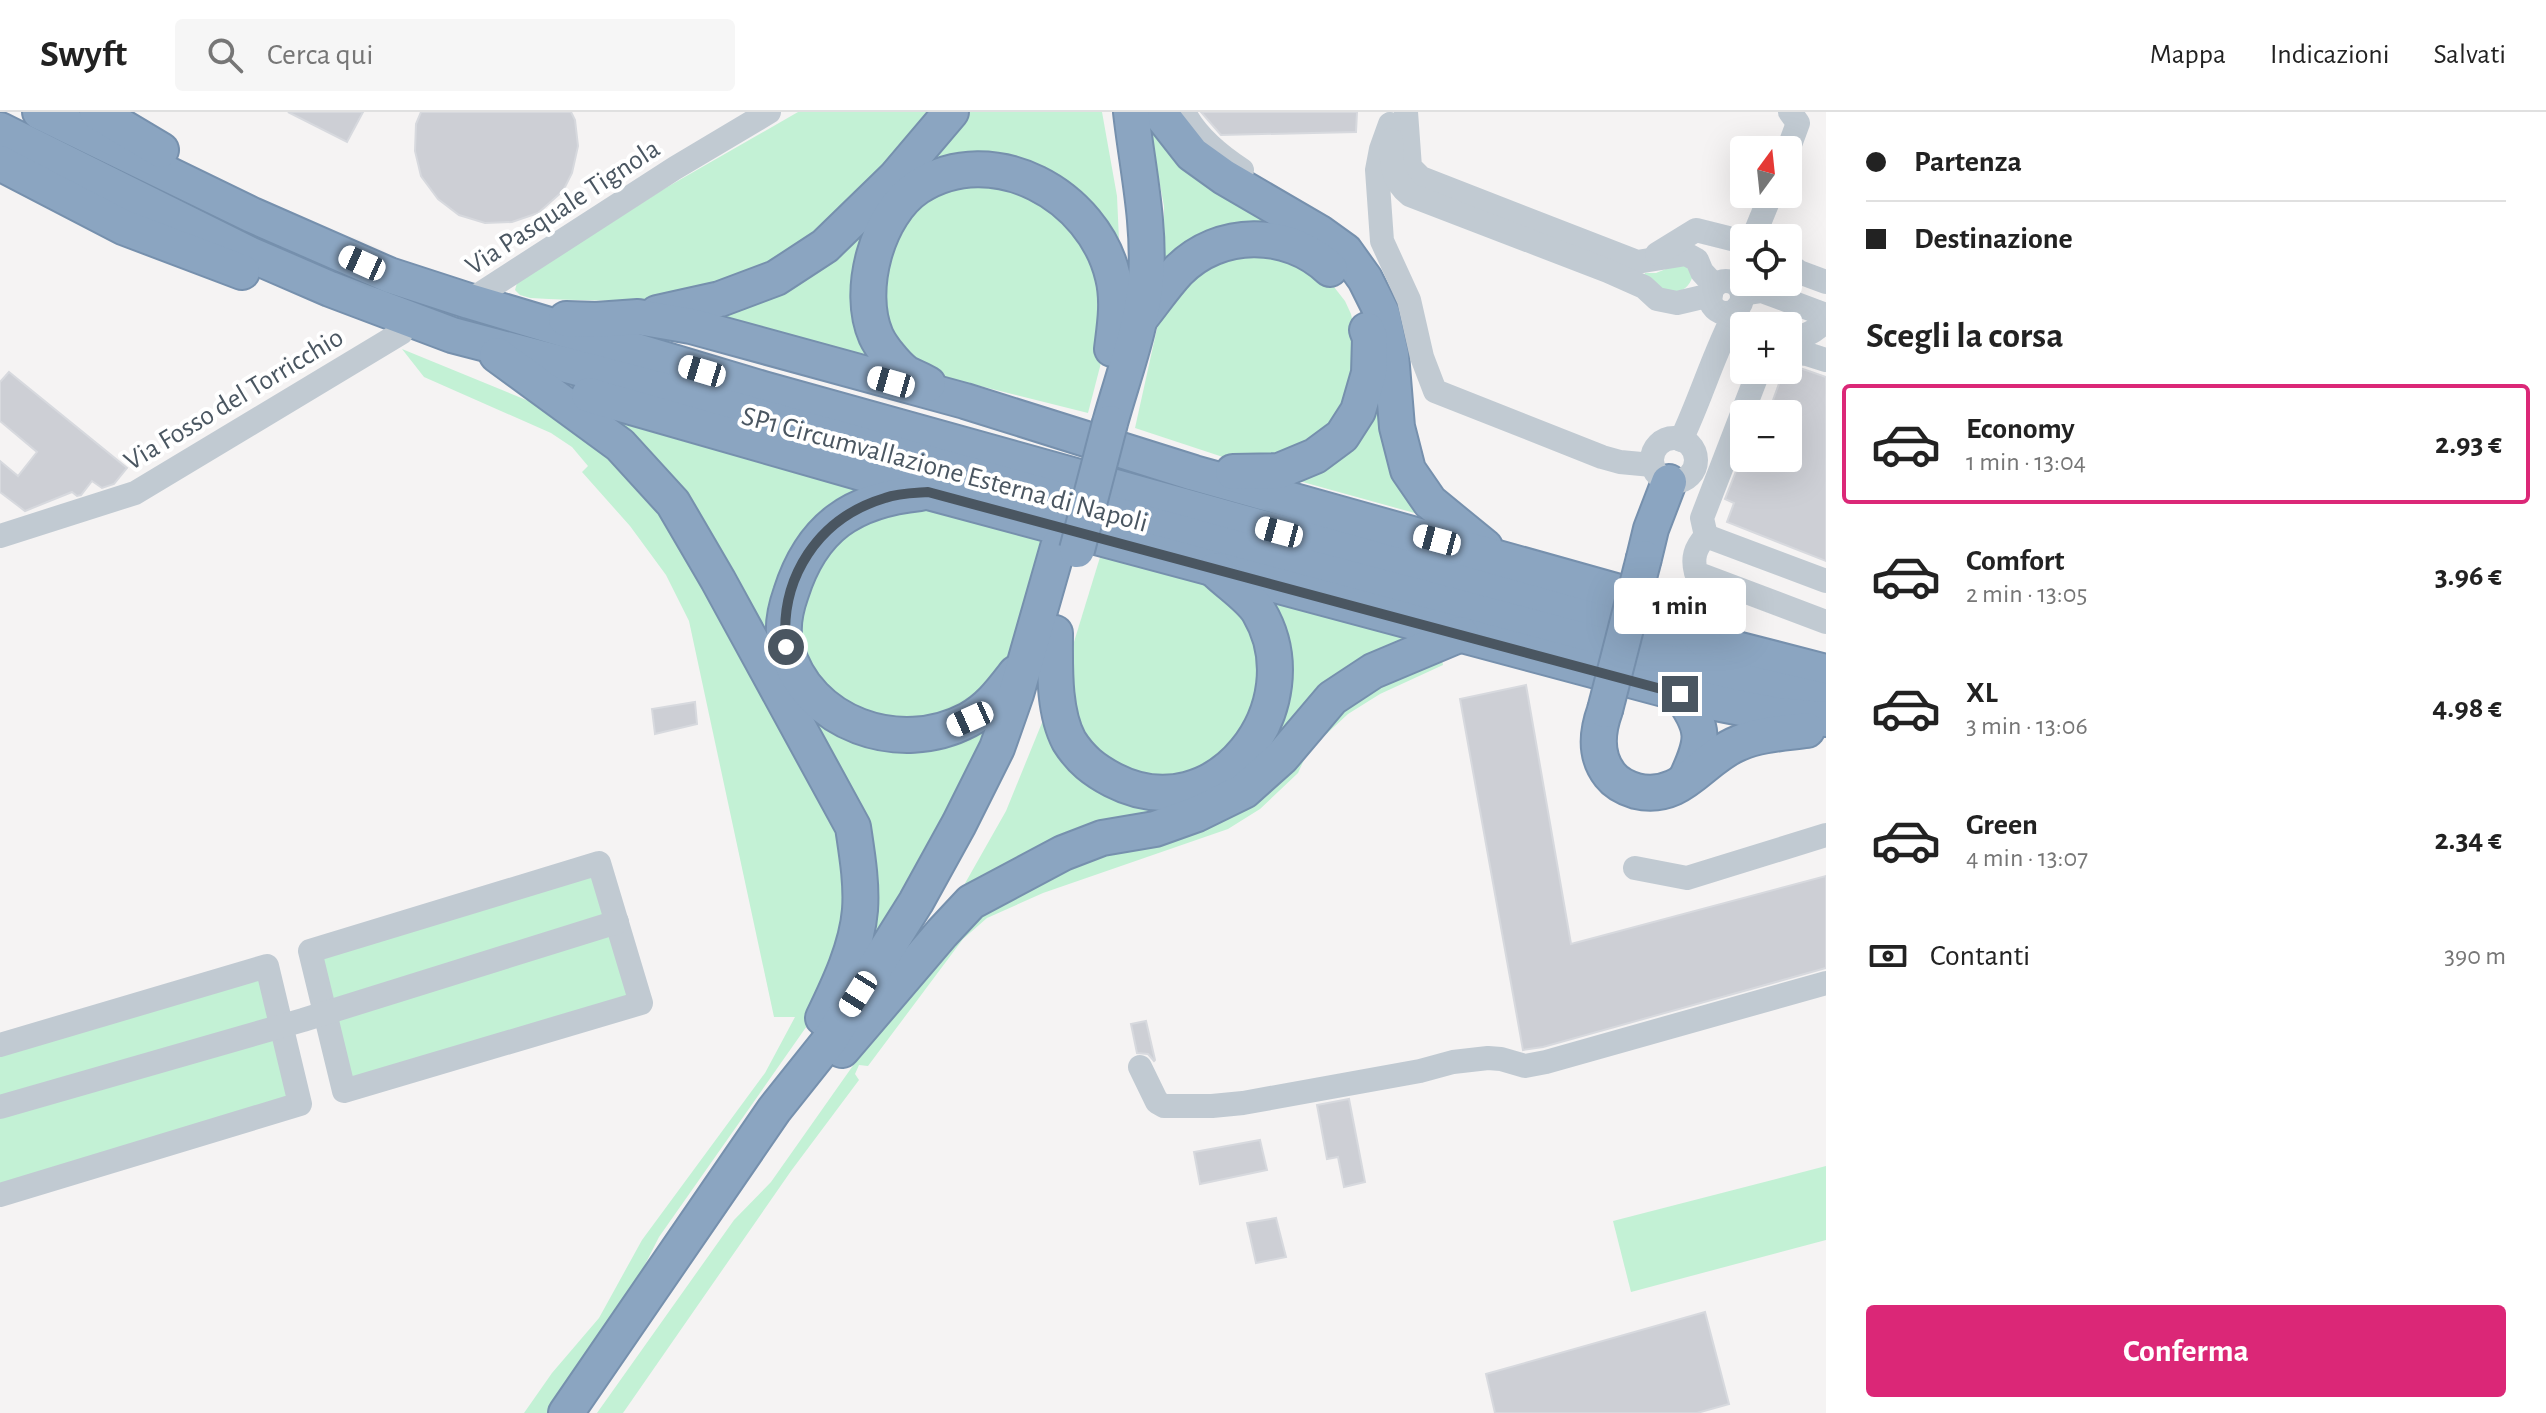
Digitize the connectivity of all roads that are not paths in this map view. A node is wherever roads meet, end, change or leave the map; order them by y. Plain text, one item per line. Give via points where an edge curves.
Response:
1 (40, 112) edge
2 (769, 112) edge
3 (951, 112) edge
4 (1111, 112) edge
5 (1131, 112) edge
6 (1159, 112) edge
7 (1184, 112) edge
8 (1790, 112) edge
9 (1395, 116) edge
10 (94, 126) edge
11 (0, 130) edge
12 (1793, 136) edge
13 (0, 163) edge
14 (1410, 195) junction
15 (1380, 217) junction
16 (1320, 233) junction
17 (1730, 238) edge
18 (1649, 261) junction
19 (1802, 273) edge
20 (1826, 282) edge
21 (1713, 290) junction
22 (469, 301) junction
23 (1740, 301) junction
24 (520, 317) junction
25 (638, 317) junction
26 (1826, 318) edge
27 (1139, 320) junction
28 (401, 333) junction
29 (1802, 338) edge
30 (479, 342) junction
31 (1112, 349) junction
32 (1802, 353) edge
33 (1826, 360) edge
34 (528, 377) junction
35 (1756, 384) edge
36 (965, 401) junction
37 (1102, 421) junction
38 (1681, 440) junction
39 (1194, 473) junction
40 (1661, 473) junction
41 (928, 492) junction
42 (0, 536) edge
43 (1706, 536) junction
44 (1068, 548) junction
45 (1498, 557) junction
46 (1211, 568) junction
47 (1826, 581) edge
48 (1826, 622) edge
49 (1055, 633) junction
50 (1461, 634) junction
51 (1706, 642) junction
52 (1025, 662) junction
53 (1826, 672) edge
54 (1680, 694) junction
55 (1826, 701) edge
56 (1826, 719) edge
57 (1826, 728) edge
58 (1686, 779) junction
59 (1826, 835) edge
60 (1635, 868) dead end
61 (617, 922) junction
62 (1826, 983) edge
63 (325, 1013) junction
64 (280, 1026) junction
65 (0, 1045) edge
66 (837, 1056) junction
67 (1140, 1067) dead end
68 (0, 1107) edge
69 (774, 1110) junction
70 (0, 1195) edge
71 (566, 1413) edge
72 (580, 1413) edge

1 - 10 highway, SP1 Circumvallazione Esterna di Napoli
2 - 22 street, Via Pasquale Tignola
3 - 25 highway via 895,178 825,246 776,278 748,289
4 - 31 highway via 1128,231 1127,289
5 - 27 highway via 1145,228 1146,278
6 - 16 highway via 1192,154
7 - 16 street via 1190,125 1224,158 1311,217
8 - 12 street via 1798,123
9 - 14 street via 1391,162 1400,187
9 - 15 street via 1377,170
9 - 18 street via 1410,167 1421,178 1637,262
10 - 22 highway, SP1 Circumvallazione Esterna di Napoli via 252,215 389,275
11 - 30 highway, SP1 Circumvallazione Esterna di Napoli via 249,254
13 - 28 highway via 123,227
14 - 15 street via 1385,208
14 - 21 street via 1608,271 1657,299 1677,303
15 - 40 street via 1382,241 1409,300 1435,391 1604,447 1620,462
16 - 45 highway via 1345,251 1382,313 1408,470 1430,502
17 - 18 street via 1696,230
18 - 21 street via 1686,254 1697,260
19 - 20 street
21 - 23 street via 1729,281 1738,286
22 - 24 highway, SP1 Circumvallazione Esterna di Napoli
23 - 26 street via 1762,291
23 - 38 street
24 - 25 highway
24 - 51 highway, SP1 Circumvallazione Esterna di Napoli via 1248,524
25 - 36 highway via 691,326
26 - 29 street
27 - 37 highway
27 - 39 highway via 1180,269 1214,246 1245,239 1279,240 1310,253 1340,278 1359,304 1370,338 1369,373 1358,411 1342,436 1315,456 1279,471
28 - 34 highway
28 - 42 street, Via Fosso del Torricchio via 135,493
30 - 34 highway
30 - 55 highway, SP1 Circumvallazione Esterna di Napoli via 1243,550
31 - 36 highway via 1117,302 1113,275 1083,217 1042,185 1009,172 969,169 940,176 916,189 881,235 869,272 868,308 876,337 904,372
31 - 37 highway
32 - 33 street
34 - 41 highway
34 - 69 highway via 620,445 673,503 853,827 860,911 849,957 825,1016
35 - 43 street via 1702,518
36 - 39 highway
37 - 44 highway
38 - 40 street via 1668,439 1654,452
38 - 40 street via 1695,453 1695,467 1688,478 1676,482
39 - 45 highway
40 - 58 highway, bridge via 1598,731 1601,757 1621,785 1660,793
41 - 46 highway
41 - 52 highway via 888,496 865,505 822,534 807,553 783,623 786,647 801,678 841,717 862,728 908,737 970,719 999,695
43 - 47 street
43 - 48 street via 1693,560 1696,573
44 - 49 highway
44 - 52 highway
45 - 51 highway via 1655,602 1681,614
46 - 49 highway via 1258,610 1272,643 1276,681 1261,730 1235,764 1204,785 1168,793 1132,790 1091,769 1068,739 1056,695
46 - 50 highway
49 - 66 highway via 1010,753 963,852
50 - 54 highway
50 - 66 highway via 1373,671 1332,698 1282,757 1244,791 1155,829 1102,838 1063,853 971,902
51 - 53 highway, SP1 Circumvallazione Esterna di Napoli
52 - 69 highway via 997,748 916,902 829,1041
54 - 56 highway via 1746,710
54 - 58 highway via 1700,732
57 - 58 highway via 1738,743
59 - 60 street via 1687,878
61 - 63 street
61 - 63 street via 599,863 310,951
61 - 63 street via 641,1003 344,1091
62 - 67 street via 1546,1062 1453,1062 1243,1103 1164,1106
63 - 64 street
64 - 65 street via 267,966
64 - 68 street
64 - 70 street via 300,1104
66 - 72 highway via 638,1340
69 - 71 highway

